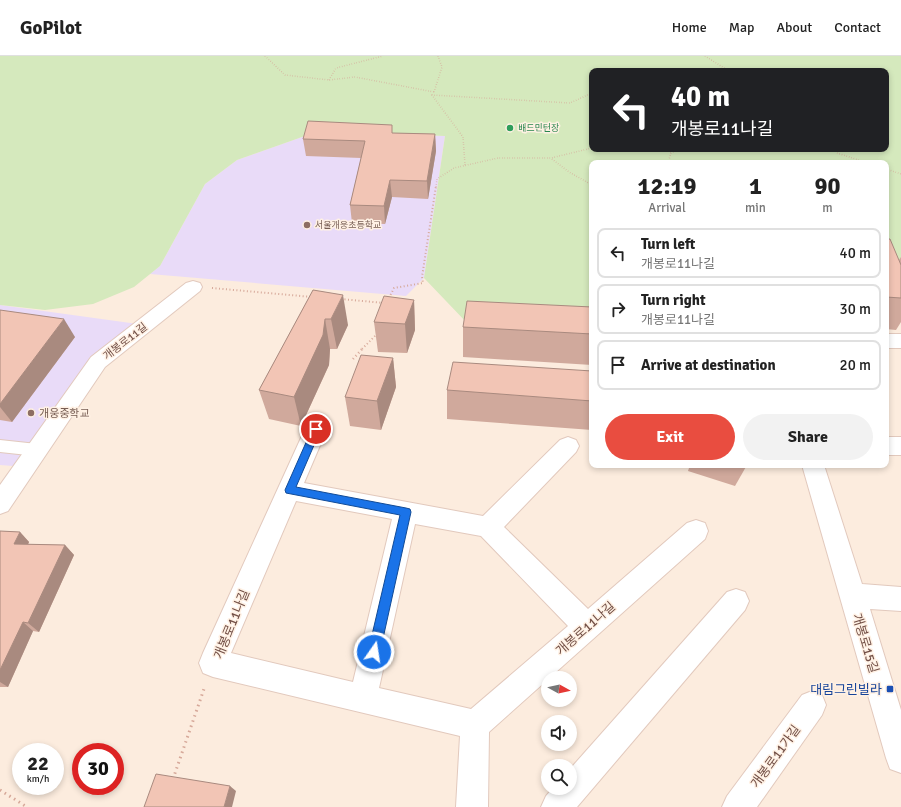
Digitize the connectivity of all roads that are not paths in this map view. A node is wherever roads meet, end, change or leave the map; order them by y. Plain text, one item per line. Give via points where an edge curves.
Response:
1 (193, 287) road end
2 (889, 341) edge
3 (901, 341) edge
4 (316, 429) dead end
5 (0, 446) edge
6 (568, 446) dead end
7 (889, 446) edge
8 (901, 446) edge
9 (37, 450) junction
10 (813, 468) edge
11 (290, 490) junction
12 (0, 504) edge
13 (406, 512) junction
14 (488, 527) junction
15 (696, 532) dead end
16 (852, 596) junction
17 (901, 599) edge
18 (736, 601) dead end
19 (587, 626) junction
20 (363, 698) junction
21 (812, 705) dead end
22 (475, 725) junction
23 (901, 758) edge
24 (472, 807) edge
25 (557, 807) edge
26 (738, 807) edge

1 - 9 street, 개봉로11길 via 98,362
2 - 3 street
4 - 11 street, 개봉로11나길
5 - 9 lane
6 - 14 street
7 - 8 street
9 - 12 street, 개봉로11길
10 - 16 street, 개봉로15길
11 - 13 street
11 - 20 street, 개봉로11나길 via 213,663
13 - 14 street
13 - 20 street
14 - 19 street
15 - 19 street, 개봉로11나길
16 - 17 street, 개봉로15길
16 - 23 street, 개봉로15길
18 - 25 street
19 - 22 street, 개봉로11나길
20 - 22 street, 개봉로11나길
21 - 26 street, 개봉로11가길
22 - 24 street

